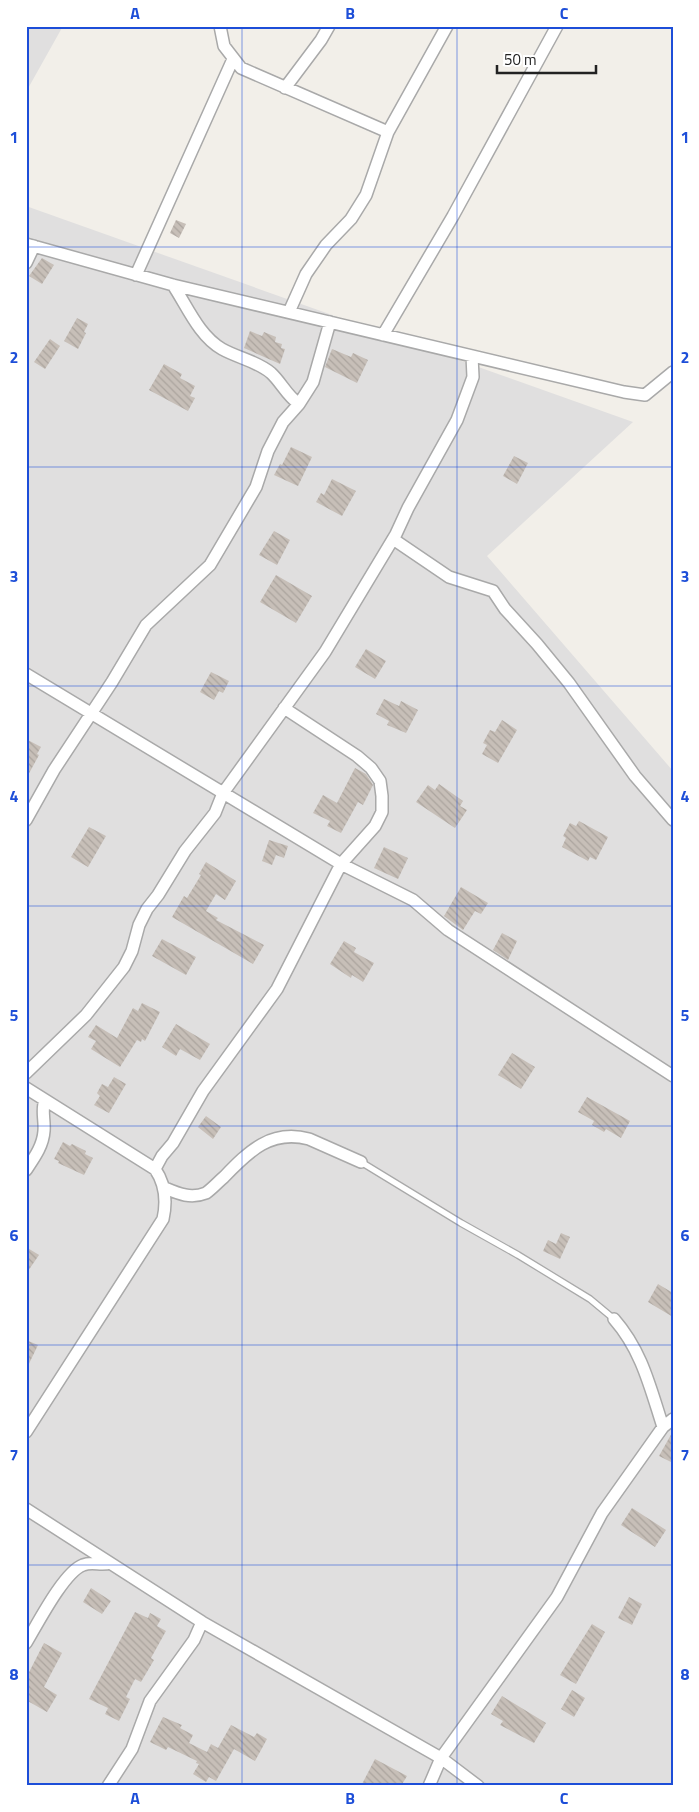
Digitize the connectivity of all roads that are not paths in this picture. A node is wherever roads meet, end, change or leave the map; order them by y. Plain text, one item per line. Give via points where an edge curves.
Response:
1 (220, 26) edge
2 (329, 26) edge
3 (447, 26) edge
4 (557, 26) edge
5 (233, 58) junction
6 (285, 88) junction
7 (388, 132) junction
8 (30, 245) edge
9 (26, 263) edge
10 (136, 274) junction
11 (173, 285) junction
12 (289, 312) junction
13 (330, 322) junction
14 (383, 334) junction
15 (472, 356) junction
16 (673, 372) edge
17 (299, 404) junction
18 (393, 539) junction
19 (26, 674) edge
20 (284, 708) junction
21 (91, 715) junction
22 (223, 793) junction
23 (26, 820) edge
24 (673, 820) edge
25 (341, 864) junction
26 (26, 1073) edge
27 (673, 1076) edge
28 (26, 1088) edge
29 (45, 1100) junction
30 (360, 1162) joint
31 (26, 1170) edge
32 (155, 1170) junction
33 (165, 1188) junction
34 (614, 1318) joint
35 (673, 1419) edge
36 (663, 1427) junction
37 (26, 1432) edge
38 (26, 1509) edge
39 (110, 1563) junction
40 (202, 1622) junction
41 (26, 1642) edge
42 (442, 1758) junction
43 (108, 1786) edge
44 (429, 1786) edge
45 (478, 1786) edge

1 - 5 street via 224,46
2 - 6 street
3 - 7 street
4 - 14 street via 453,216
5 - 6 street via 241,68
5 - 10 street
6 - 7 street
7 - 12 street via 366,195 351,219 326,245 306,274
8 - 9 street
8 - 10 street
10 - 11 street
11 - 12 street
11 - 17 street via 211,340 270,373
12 - 13 street
13 - 14 street
13 - 17 street via 313,382
14 - 15 street
15 - 16 street via 645,395
15 - 18 street via 473,377 457,420
17 - 21 street via 283,422 268,451 256,488 210,565 146,624
18 - 20 street via 325,652
18 - 24 street via 449,578 492,591 569,683 635,776
19 - 21 street
20 - 22 street
20 - 25 street via 358,756 380,781 382,812 375,826
21 - 22 street
21 - 23 street via 54,770
22 - 25 street
22 - 26 street via 215,813 185,851 147,909 124,966 86,1015
25 - 27 street via 413,900 448,930
25 - 32 street via 277,989 203,1091
28 - 29 street
29 - 31 street via 43,1140
29 - 32 street
30 - 33 street via 300,1136 282,1136 257,1147 206,1193 188,1196
30 - 34 lane via 558,1279
32 - 33 street
33 - 37 street via 163,1219
34 - 36 street via 640,1359
35 - 36 street
36 - 42 street via 602,1513 557,1597
38 - 39 street
39 - 40 street
39 - 41 street via 86,1563 76,1568 66,1578
40 - 42 street
40 - 43 street via 194,1640 150,1701 132,1749
42 - 44 street
42 - 45 street

